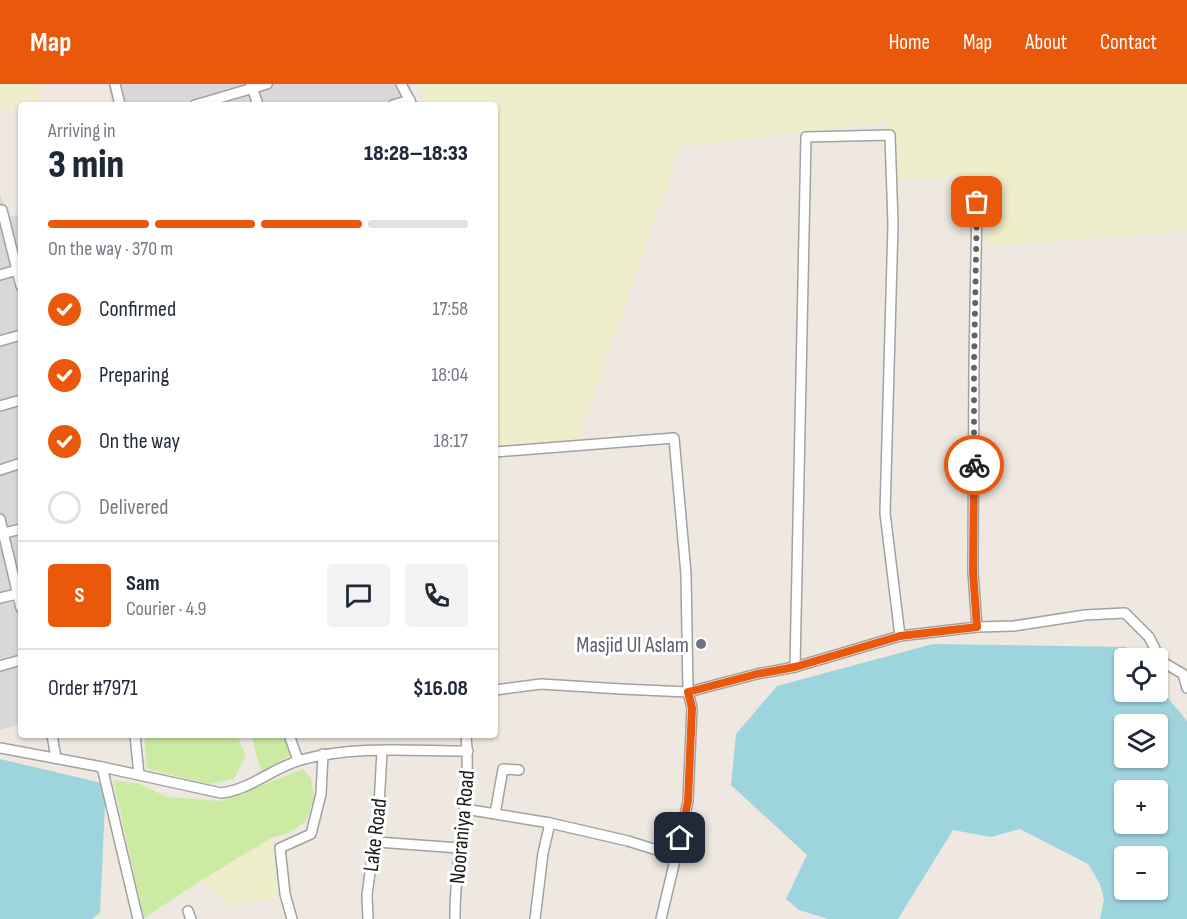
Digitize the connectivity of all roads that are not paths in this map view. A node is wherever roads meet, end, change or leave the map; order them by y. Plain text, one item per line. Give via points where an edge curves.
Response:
1 (115, 84) edge
2 (267, 84) edge
3 (401, 84) edge
4 (252, 86) edge
5 (119, 102) edge
6 (204, 102) edge
7 (257, 102) edge
8 (410, 102) edge
9 (977, 202) dead end
10 (0, 210) edge
11 (18, 266) edge
12 (18, 270) edge
13 (0, 274) edge
14 (18, 336) edge
15 (0, 340) edge
16 (18, 401) edge
17 (0, 406) edge
18 (498, 452) edge
19 (18, 464) edge
20 (0, 470) edge
21 (0, 519) edge
22 (18, 530) edge
23 (2, 534) edge
24 (18, 590) edge
25 (18, 594) edge
26 (0, 598) edge
27 (977, 627) junction
28 (900, 636) junction
29 (18, 661) edge
30 (0, 666) edge
31 (795, 667) junction
32 (1187, 688) edge
33 (498, 690) edge
34 (688, 692) junction
35 (53, 738) edge
36 (135, 738) edge
37 (290, 738) edge
38 (466, 738) edge
39 (0, 748) edge
40 (382, 751) junction
41 (468, 751) junction
42 (323, 754) junction
43 (56, 758) junction
44 (298, 760) junction
45 (102, 766) junction
46 (519, 770) dead end
47 (139, 775) junction
48 (465, 809) junction
49 (495, 814) junction
50 (550, 823) junction
51 (377, 842) junction
52 (459, 848) junction
53 (676, 856) junction
54 (138, 919) edge
55 (291, 919) edge
56 (368, 919) edge
57 (455, 919) edge
58 (536, 919) edge
59 (661, 919) edge

1 - 5 street
2 - 4 street
3 - 8 street
4 - 6 street
4 - 7 street
9 - 27 street via 973,572
10 - 11 street
12 - 13 street
14 - 15 street
16 - 17 street
18 - 34 street via 674,438 686,574
19 - 20 street
21 - 23 street
22 - 23 street
23 - 24 street
25 - 26 street
27 - 28 street
27 - 32 street via 1125,613 1149,636 1161,661 1183,674
28 - 31 street
28 - 31 street via 885,513 892,225 890,135 806,136
29 - 30 street
31 - 34 street
33 - 34 street via 541,684
34 - 53 street via 692,708 688,801
35 - 43 street
36 - 47 street
37 - 44 street
38 - 41 street, Nooraniya Road
39 - 43 street
40 - 41 street
40 - 42 street
40 - 51 street, Lake Road
41 - 48 street, Nooraniya Road
42 - 44 street
42 - 55 street via 321,794 311,834 280,848
43 - 45 street
44 - 47 street via 234,792 221,793
45 - 47 street
45 - 54 street
46 - 49 street via 502,769
48 - 49 street
48 - 52 street, Nooraniya Road
49 - 50 street
50 - 53 street
50 - 58 street
51 - 52 street
51 - 56 street, Lake Road via 367,895
52 - 57 street, Nooraniya Road
53 - 59 street

